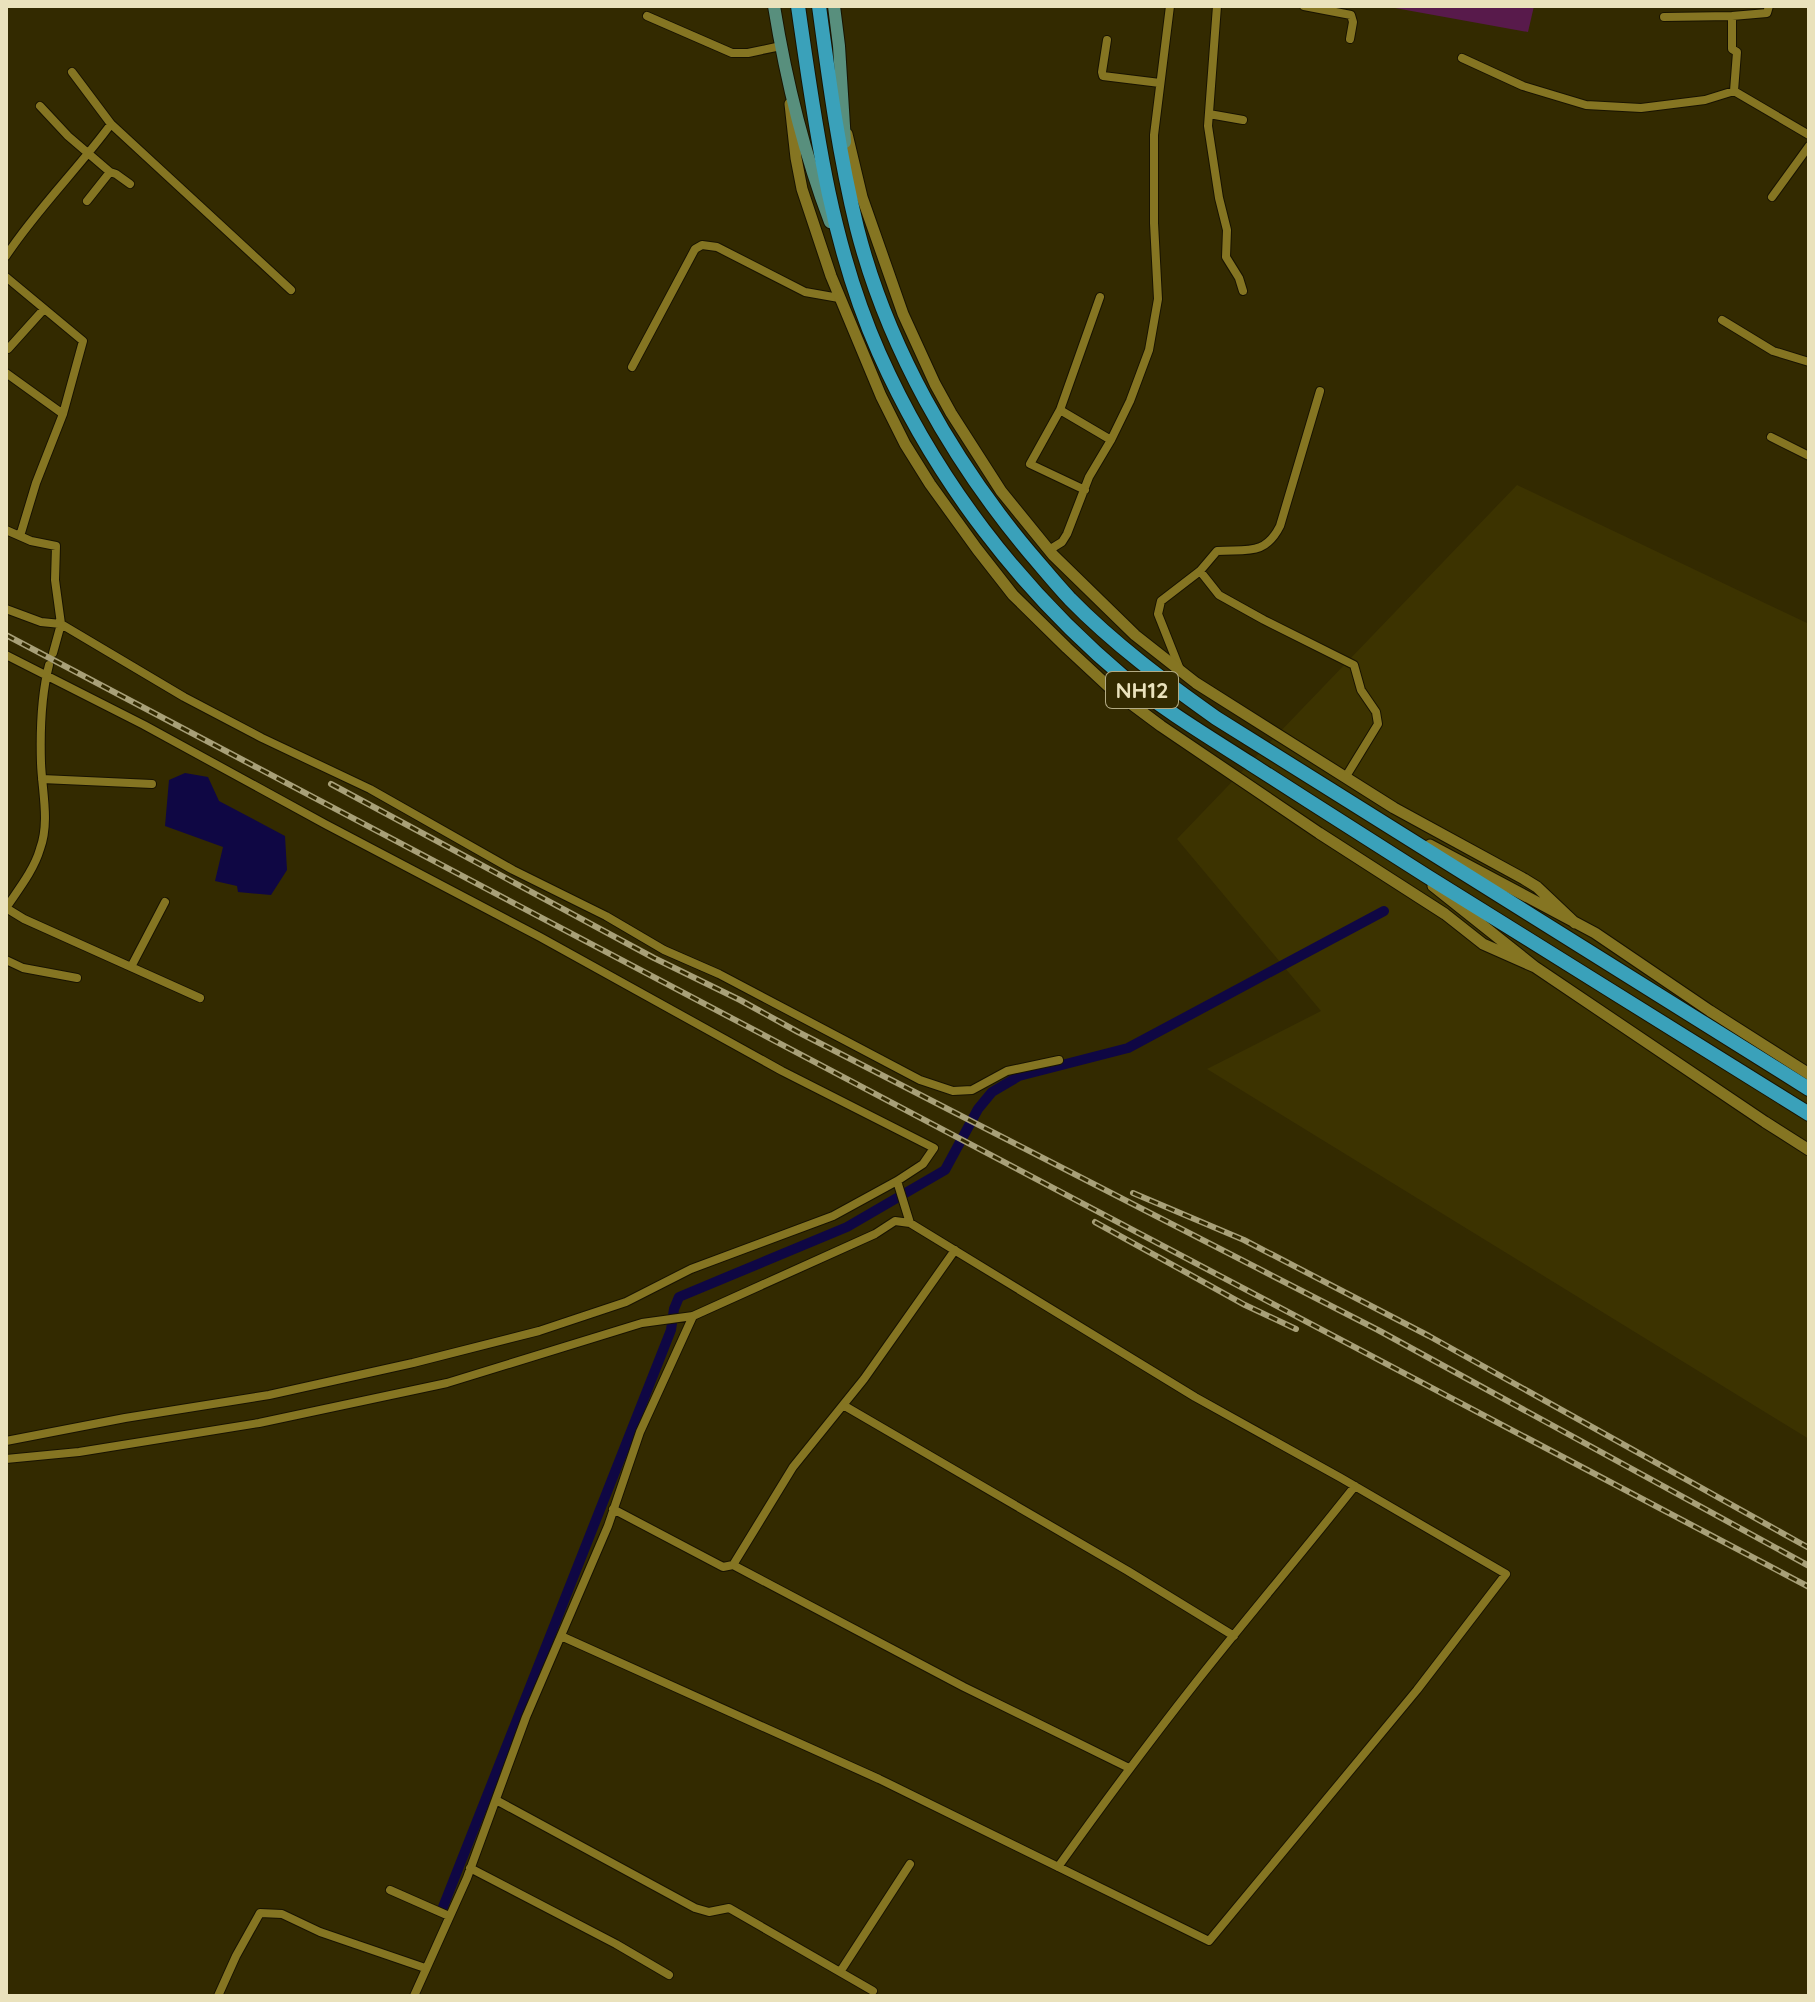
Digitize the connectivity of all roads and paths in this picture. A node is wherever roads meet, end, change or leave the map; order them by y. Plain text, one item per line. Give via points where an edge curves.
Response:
1 (774, 6) edge
2 (798, 6) edge
3 (819, 6) edge
4 (834, 6) edge
5 (1170, 6) edge
6 (1217, 6) edge
7 (1304, 6) edge
8 (1769, 6) edge
9 (647, 16) dead end
10 (1732, 16) junction
11 (1664, 17) dead end
12 (1350, 39) dead end
13 (1107, 40) dead end
14 (781, 46) junction
15 (1462, 58) dead end
16 (72, 72) dead end
17 (787, 75) junction
18 (1160, 83) junction
19 (1734, 91) junction
20 (842, 101) junction
21 (40, 106) dead end
22 (1209, 114) junction
23 (1243, 120) dead end
24 (111, 124) junction
25 (1809, 135) edge
26 (1809, 146) edge
27 (89, 154) junction
28 (110, 172) junction
29 (130, 184) dead end
30 (848, 188) junction
31 (1772, 197) dead end
32 (87, 201) dead end
33 (842, 251) junction
34 (6, 256) edge
35 (6, 277) edge
36 (291, 290) dead end
37 (1243, 291) dead end
38 (1100, 297) dead end
39 (839, 298) junction
40 (44, 309) junction
41 (1722, 320) dead end
42 (6, 348) edge
43 (1809, 362) edge
44 (632, 367) dead end
45 (6, 373) edge
46 (1320, 391) dead end
47 (1060, 410) junction
48 (63, 414) junction
49 (1771, 437) dead end
50 (1111, 440) junction
51 (1809, 456) edge
52 (1085, 490) junction
53 (6, 530) edge
54 (20, 536) junction
55 (1049, 550) junction
56 (1200, 571) junction
57 (6, 609) edge
58 (61, 624) junction
59 (53, 653) dead end
60 (6, 655) edge
61 (49, 665) dead end
62 (1181, 672) junction
63 (46, 675) junction
64 (1345, 778) junction
65 (42, 779) junction
66 (152, 784) dead end
67 (1376, 818) junction
68 (1397, 858) junction
69 (165, 902) dead end
70 (6, 908) edge
71 (1575, 923) junction
72 (6, 960) edge
73 (131, 967) junction
74 (1535, 967) junction
75 (77, 978) dead end
76 (200, 998) dead end
77 (1059, 1060) dead end
78 (1809, 1074) edge
79 (1809, 1089) edge
80 (1809, 1114) edge
81 (1809, 1150) edge
82 (897, 1181) junction
83 (910, 1223) junction
84 (955, 1250) junction
85 (692, 1316) junction
86 (843, 1405) junction
87 (6, 1441) edge
88 (6, 1459) edge
89 (1355, 1486) junction
90 (613, 1509) junction
91 (733, 1565) junction
92 (561, 1636) junction
93 (1234, 1636) junction
94 (1129, 1768) junction
95 (496, 1800) junction
96 (910, 1864) dead end
97 (1058, 1867) junction
98 (470, 1868) junction
99 (390, 1890) dead end
100 (449, 1916) junction
101 (425, 1968) junction
102 (840, 1972) junction
103 (669, 1975) dead end
104 (873, 1991) dead end
105 (218, 1996) edge
106 (414, 1996) edge

1 - 14 main road
2 - 33 highway, NH12 via 823,170
3 - 30 highway, NH12
4 - 20 main road
5 - 18 street
6 - 22 street
7 - 12 street via 1351,15
8 - 10 street via 1767,13
9 - 14 street via 732,53
10 - 11 street
10 - 19 street via 1732,49 1737,52
13 - 18 street via 1103,76
14 - 17 main road
15 - 19 street via 1523,86 1586,105 1641,108
16 - 24 street
17 - 33 main road via 810,168
17 - 39 street via 802,189
18 - 50 street via 1154,135 1158,299 1149,350
19 - 25 street
20 - 30 main road
20 - 55 street via 862,197 919,351 979,459
21 - 27 street
22 - 23 street
22 - 37 street via 1227,230 1226,257
24 - 27 street
24 - 36 street
26 - 31 street
27 - 28 street
27 - 34 street
28 - 29 street
28 - 32 street
30 - 67 highway, NH12 via 872,275 917,384 998,515 1071,600 1165,682
33 - 68 highway, NH12 via 878,351 916,427 969,512 1031,588 1128,681
35 - 40 street
38 - 47 street
39 - 44 street via 805,292 717,247 702,245 695,249
39 - 74 street via 881,396 930,484 1013,595 1067,648 1110,688 1200,753 1483,944
40 - 42 street
40 - 48 street via 83,341
41 - 43 street via 1773,351
45 - 48 street
46 - 56 street via 1274,539 1261,549 1217,551
47 - 50 street
47 - 52 street via 1030,464
48 - 54 street
49 - 51 street
50 - 52 street
52 - 55 street via 1067,534
53 - 54 street
54 - 58 street via 56,546
55 - 62 street via 1111,613
56 - 62 street via 1161,601 1158,614
56 - 64 street via 1219,595 1354,665 1378,724
57 - 58 street
58 - 59 street
58 - 77 street via 184,697 370,789 664,950 920,1080 953,1091 972,1090 1007,1071
60 - 63 street
61 - 63 street
62 - 64 street
63 - 65 street
63 - 82 street via 934,1148 923,1164
64 - 71 street via 1537,887
65 - 66 street
65 - 70 street via 41,848
67 - 71 street
67 - 79 highway, NH12
68 - 74 street
68 - 80 highway, NH12
69 - 73 street
70 - 73 street
71 - 78 street
72 - 75 street
73 - 76 street
74 - 81 street
82 - 83 street
82 - 87 street via 833,1216 691,1269 626,1302 539,1331 269,1395
83 - 84 street
83 - 85 street via 895,1221
84 - 86 street
84 - 89 street via 1195,1397
85 - 88 street via 642,1323 447,1383 259,1423
85 - 90 street via 640,1432
86 - 91 street via 793,1467
86 - 93 street
89 - 93 street
89 - 97 street via 1506,1574 1209,1941
90 - 91 street via 723,1567
90 - 92 street
91 - 94 street
92 - 95 street
92 - 97 street via 879,1779
93 - 94 street
94 - 97 street
95 - 98 street
95 - 102 street via 695,1908 729,1908
96 - 102 street
98 - 100 street
98 - 103 street
99 - 100 street
100 - 101 street
101 - 105 street via 282,1914 260,1913
101 - 106 street
102 - 104 street

